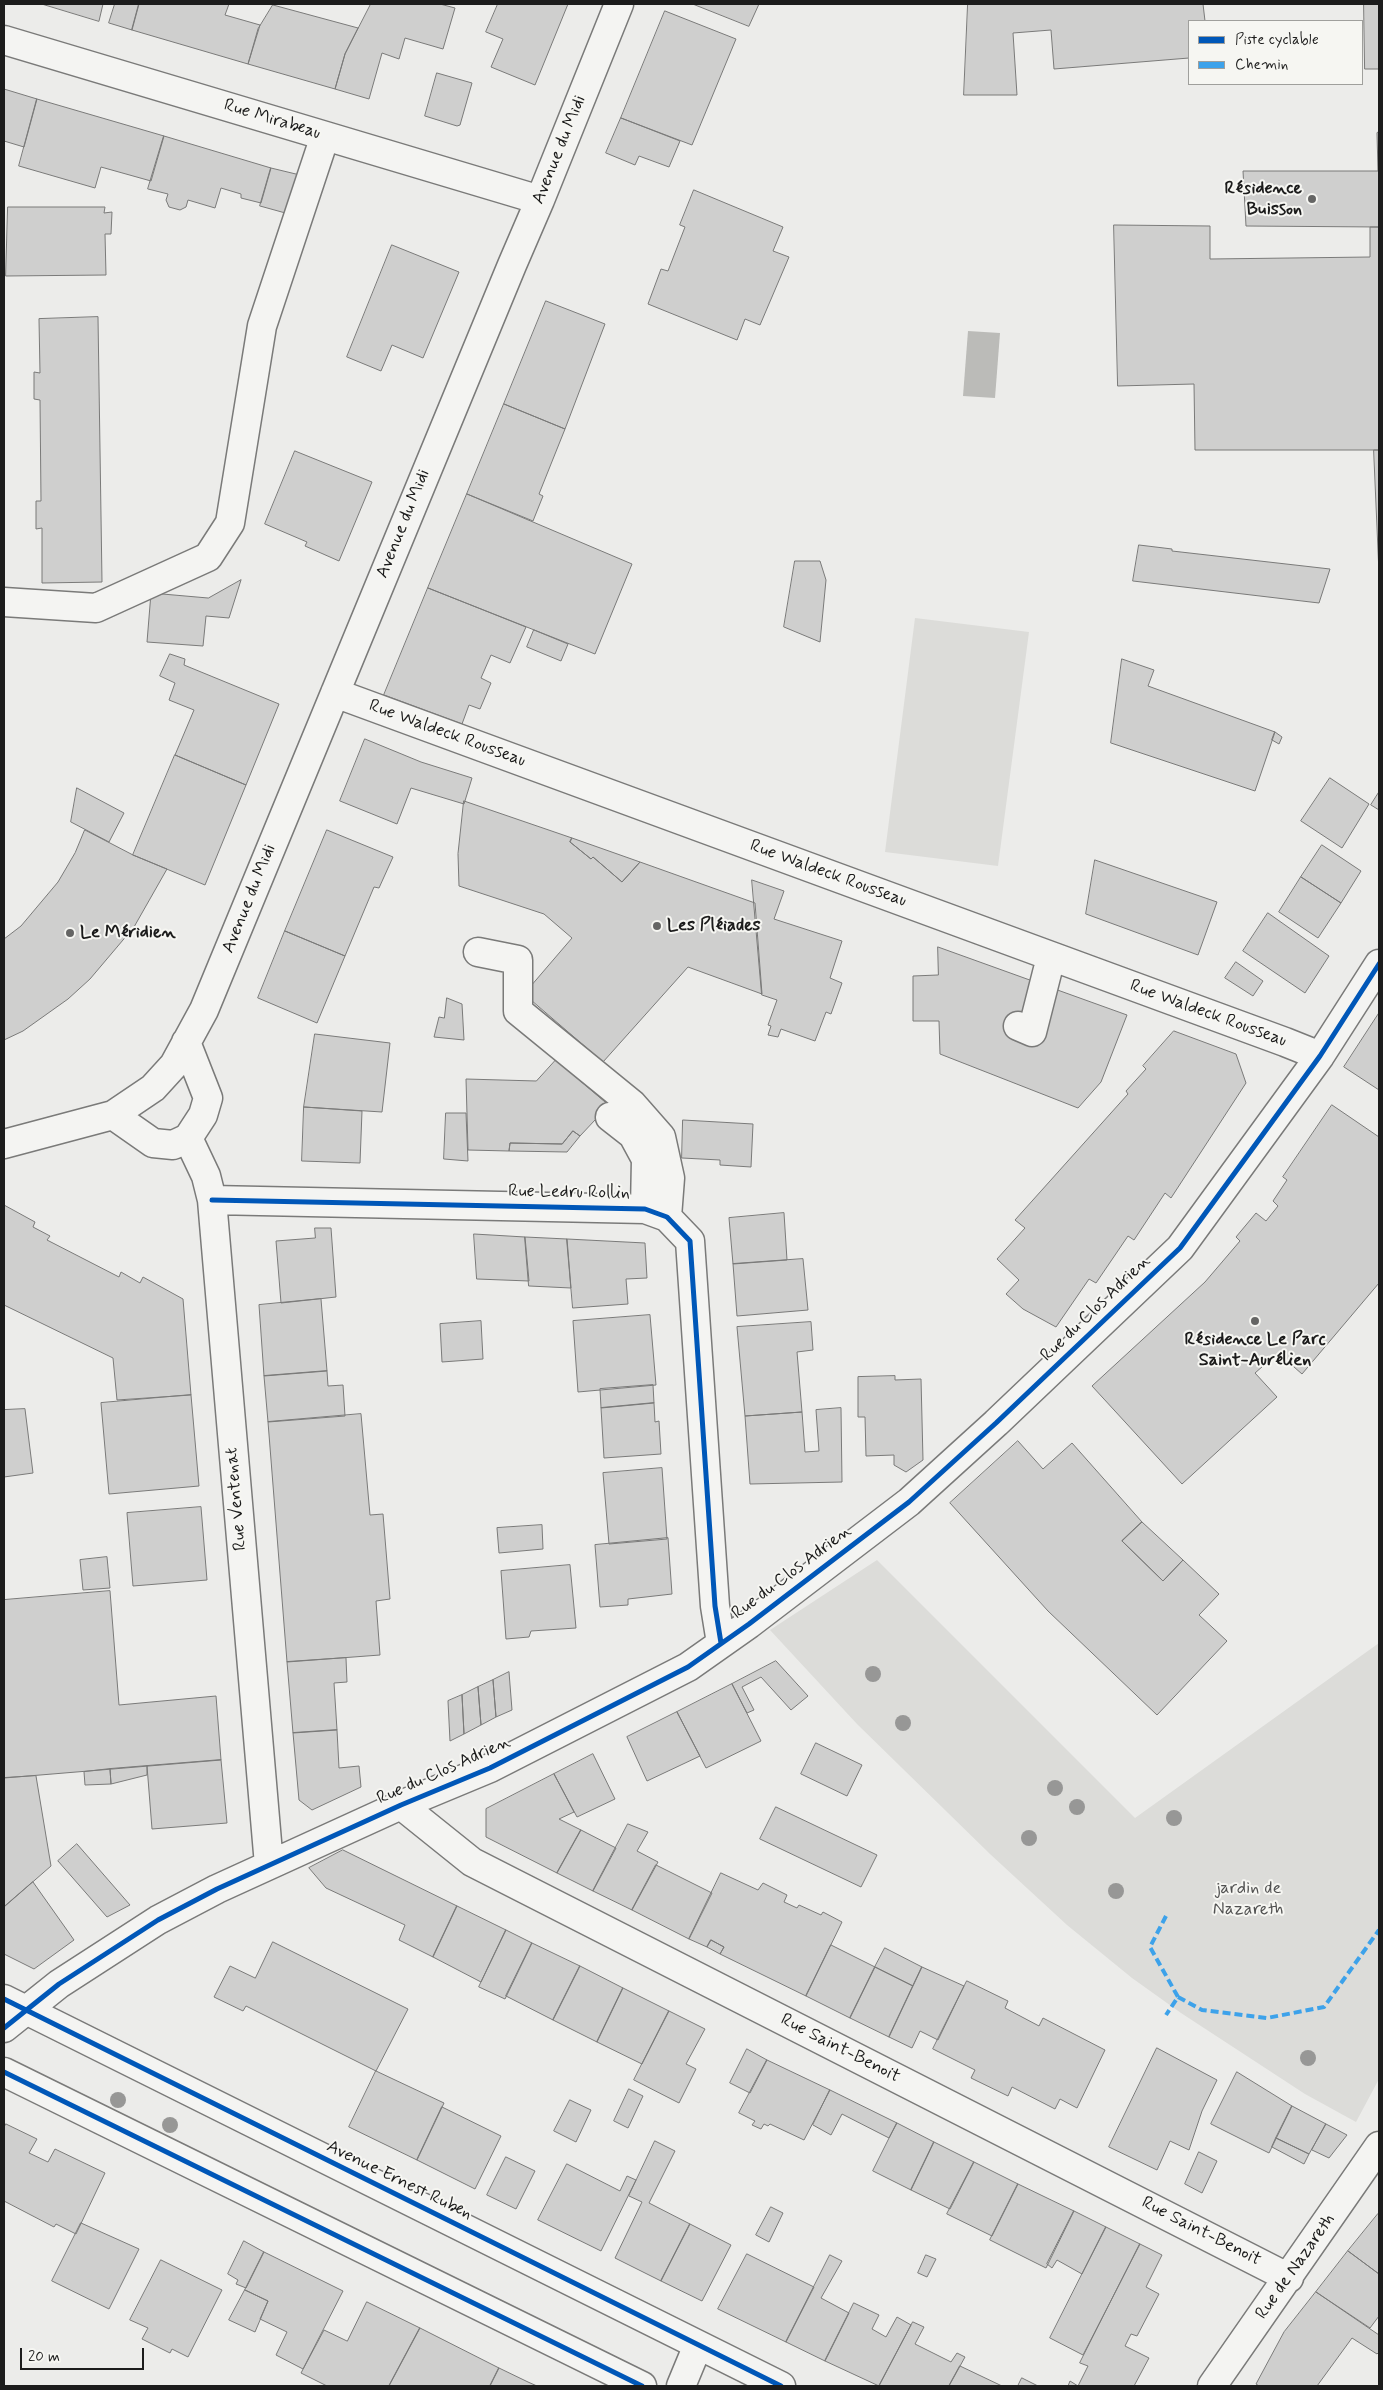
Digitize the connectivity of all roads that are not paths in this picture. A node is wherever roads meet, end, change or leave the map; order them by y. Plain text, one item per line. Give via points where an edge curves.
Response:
1 (619, 4) edge
2 (4, 40) edge
3 (325, 136) junction
4 (540, 200) junction
5 (4, 602) edge
6 (335, 693) junction
7 (478, 952) dead end
8 (1051, 957) junction
9 (1379, 964) edge
10 (1018, 1026) dead end
11 (186, 1042) junction
12 (1320, 1056) junction
13 (113, 1116) junction
14 (610, 1117) dead end
15 (188, 1138) junction
16 (4, 1144) edge
17 (212, 1200) junction
18 (656, 1213) junction
19 (721, 1643) junction
20 (401, 1805) junction
21 (269, 1865) junction
22 (15, 2005) edge
23 (4, 2028) edge
24 (4, 2072) edge
25 (1379, 2146) edge
26 (1289, 2278) junction
27 (698, 2345) junction
28 (642, 2386) edge
29 (681, 2386) edge
30 (781, 2386) edge
31 (1212, 2386) edge

1 - 4 street, Avenue du Midi
2 - 3 street, Rue Mirabeau
3 - 4 street, Rue Mirabeau
3 - 5 street via 262,326 230,522 208,557 96,608
4 - 6 street, Avenue du Midi
6 - 8 street, Rue Waldeck Rousseau
6 - 11 street, Avenue du Midi via 204,1010
7 - 18 street via 518,960 518,1011 632,1104 661,1137 670,1178
8 - 10 street via 1032,1032
8 - 12 street, Rue Waldeck Rousseau
9 - 12 street, Rue du Clos Adrien
11 - 13 street, Avenue du Midi via 174,1065 153,1088
11 - 15 street via 208,1098 203,1115
12 - 19 street, Rue du Clos Adrien via 1180,1248 996,1424 909,1502
13 - 15 street via 153,1143 173,1145
13 - 16 street
14 - 18 street via 633,1135 646,1159
15 - 17 street, Rue Ventenat via 206,1176
17 - 18 street, Rue Ledru Rollin
17 - 21 street, Rue Ventenat
18 - 19 street via 690,1241 715,1606
19 - 20 street, Rue du Clos Adrien via 688,1667 490,1768
20 - 21 street, Rue du Clos Adrien
20 - 26 street, Rue Saint-Benoit via 472,1862
21 - 22 street, Rue du Clos Adrien via 158,1920 59,1984
22 - 23 street, Rue du Clos Adrien
22 - 27 street, Avenue Ernest Ruben
24 - 28 street
25 - 26 street, Rue de Nazareth
26 - 31 street, Rue de Nazareth
27 - 29 street
27 - 30 street, Avenue Ernest Ruben

